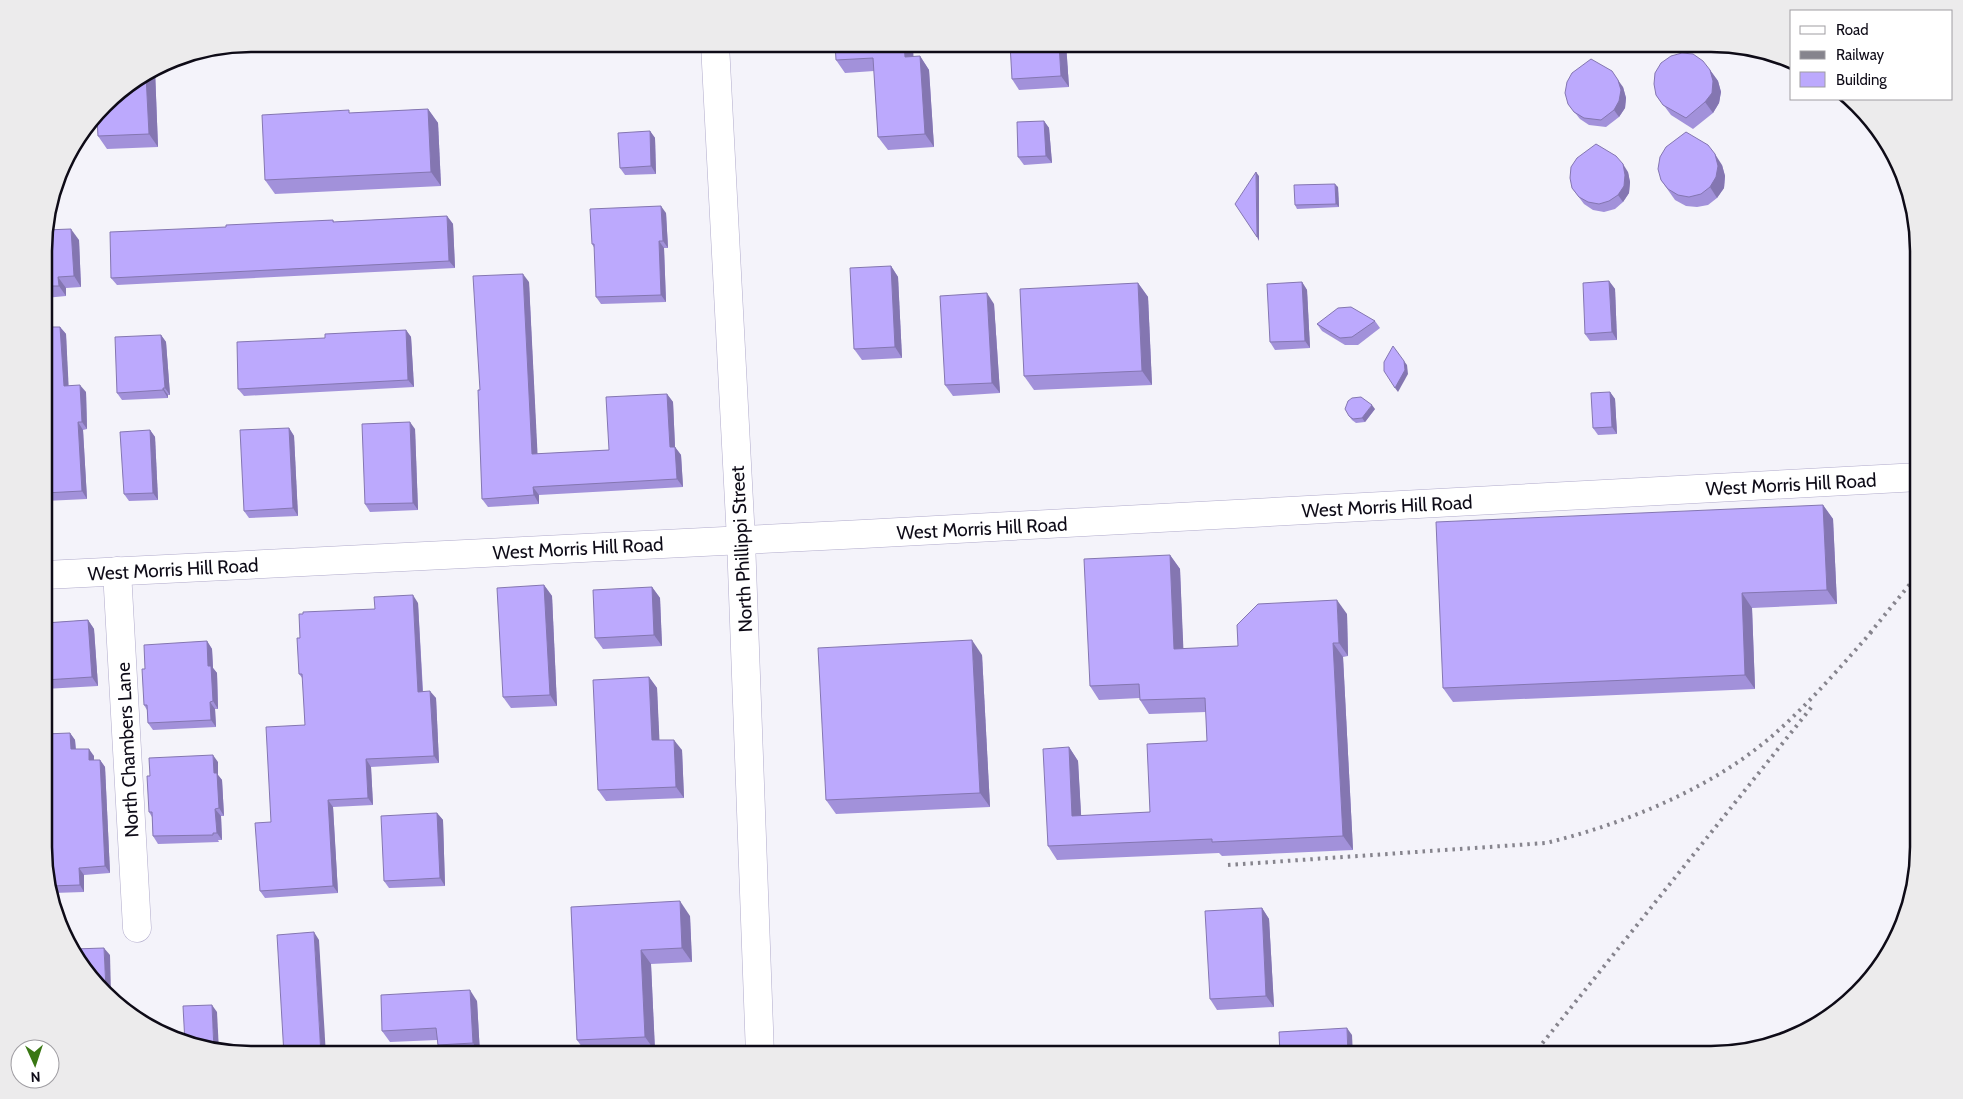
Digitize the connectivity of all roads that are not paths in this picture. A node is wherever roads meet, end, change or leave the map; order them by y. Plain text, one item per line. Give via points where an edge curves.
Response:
1 (715, 52) edge
2 (1910, 477) edge
3 (741, 540) junction
4 (117, 571) junction
5 (52, 575) edge
6 (136, 928) dead end
7 (760, 1046) edge

1 - 3 street, North Phillippi Street
2 - 3 street, West Morris Hill Road
3 - 4 street, West Morris Hill Road
3 - 7 street, North Phillippi Street
4 - 5 street, West Morris Hill Road
4 - 6 street, North Chambers Lane

